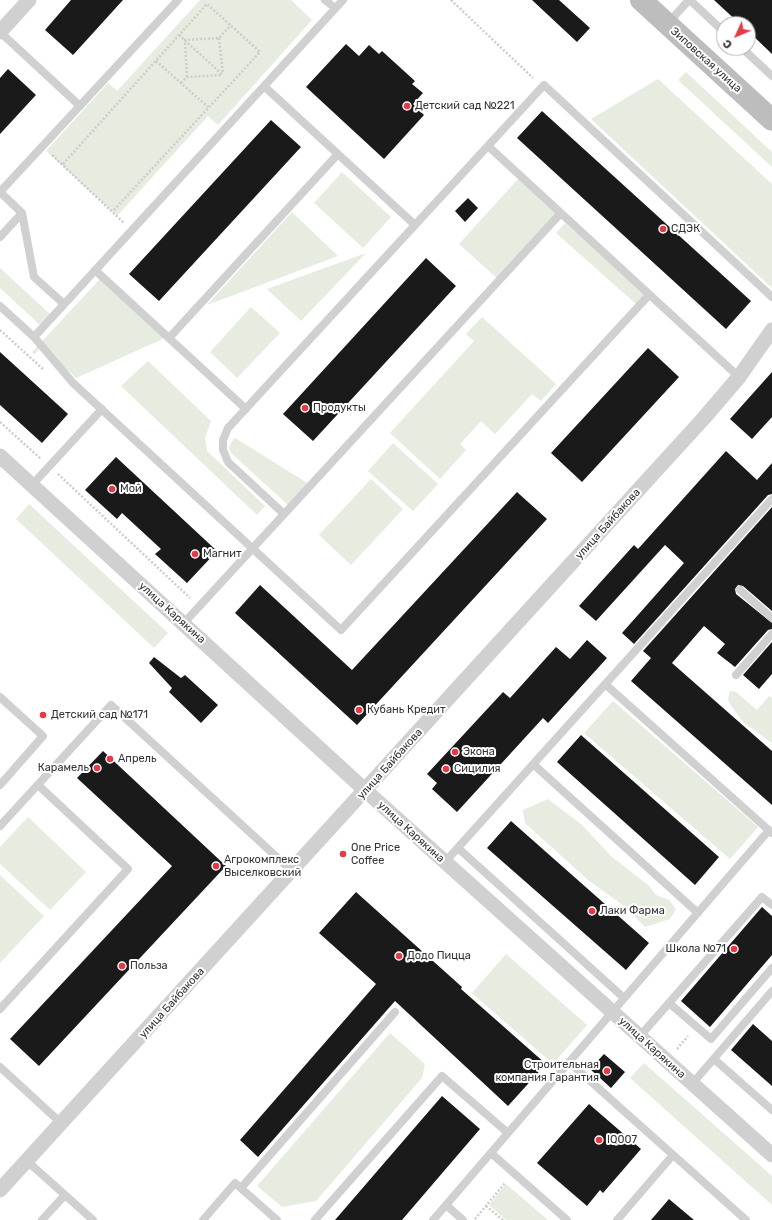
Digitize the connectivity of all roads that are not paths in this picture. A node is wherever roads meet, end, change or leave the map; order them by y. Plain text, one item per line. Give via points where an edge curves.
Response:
1 (29, 0) edge
2 (178, 0) edge
3 (325, 0) edge
4 (343, 0) edge
5 (641, 0) edge
6 (689, 0) edge
7 (334, 8) junction
8 (667, 24) junction
9 (716, 25) edge
10 (0, 32) edge
11 (751, 56) edge
12 (771, 73) edge
13 (264, 86) junction
14 (80, 106) junction
15 (769, 112) edge
16 (488, 146) junction
17 (338, 154) junction
18 (0, 192) edge
19 (22, 213) junction
20 (561, 213) junction
21 (415, 225) junction
22 (0, 237) edge
23 (95, 270) junction
24 (649, 295) junction
25 (772, 297) edge
26 (64, 304) junction
27 (0, 306) edge
28 (772, 330) edge
29 (34, 337) junction
30 (169, 338) junction
31 (739, 378) junction
32 (102, 409) junction
33 (246, 409) junction
34 (0, 456) edge
35 (32, 485) junction
36 (772, 499) edge
37 (284, 514) junction
38 (253, 548) junction
39 (740, 590) dead end
40 (772, 618) edge
41 (183, 624) junction
42 (772, 634) edge
43 (736, 675) dead end
44 (605, 684) junction
45 (0, 697) edge
46 (533, 764) junction
47 (0, 785) edge
48 (38, 785) junction
49 (366, 791) junction
50 (0, 826) edge
51 (770, 831) edge
52 (458, 848) junction
53 (445, 862) junction
54 (292, 871) junction
55 (772, 905) edge
56 (698, 913) junction
57 (772, 968) edge
58 (772, 991) edge
59 (624, 998) junction
60 (669, 1002) junction
61 (0, 1009) edge
62 (395, 1012) dead end
63 (612, 1012) junction
64 (640, 1036) junction
65 (714, 1059) junction
66 (569, 1062) junction
67 (0, 1067) edge
68 (692, 1084) junction
69 (772, 1110) edge
70 (61, 1123) junction
71 (508, 1133) junction
72 (491, 1153) junction
73 (673, 1155) junction
74 (772, 1155) edge
75 (27, 1161) junction
76 (241, 1188) junction
77 (0, 1190) edge
78 (65, 1195) junction
79 (446, 1205) junction
80 (42, 1220) edge
81 (93, 1220) edge
82 (203, 1220) edge
83 (277, 1220) edge
84 (315, 1220) edge
85 (433, 1220) edge
86 (463, 1220) edge
87 (567, 1220) edge
88 (617, 1220) edge
89 (746, 1220) edge

1 - 10 street
2 - 14 lane
3 - 7 lane
4 - 7 lane
5 - 8 street, Зиповская улица
6 - 8 lane
6 - 9 lane
7 - 13 lane
8 - 15 street, Зиповская улица
10 - 14 lane
11 - 12 lane
13 - 17 lane
13 - 23 lane
14 - 18 lane
16 - 20 lane
16 - 21 lane
16 - 25 lane via 544,85
17 - 21 lane
17 - 30 lane
18 - 19 lane
19 - 22 lane
19 - 26 lane via 34,277
20 - 24 lane
20 - 37 lane
21 - 33 lane
23 - 26 lane
23 - 30 lane
24 - 31 lane
24 - 38 lane via 341,630
26 - 29 lane
27 - 29 lane
28 - 31 street, улица Байбакова
29 - 32 lane via 73,382
30 - 33 lane
31 - 49 street, улица Байбакова
32 - 35 lane
32 - 38 lane
33 - 37 lane via 228,428 223,440 223,450 228,462
34 - 35 street, улица Карякина
35 - 41 street, улица Карякина
36 - 44 lane
37 - 38 lane
38 - 41 lane
39 - 40 lane
41 - 49 street, улица Карякина
42 - 43 lane
44 - 46 lane
44 - 51 lane
45 - 47 lane via 43,736
46 - 52 lane
46 - 56 lane
48 - 50 lane
48 - 54 lane via 111,705
48 - 61 lane via 128,869
49 - 53 street, улица Карякина
49 - 54 street, улица Байбакова
51 - 56 lane
52 - 53 lane
52 - 59 lane
53 - 63 street, улица Карякина
54 - 70 street, улица Байбакова
55 - 60 lane via 762,897
56 - 59 lane
57 - 60 lane via 711,1039
58 - 65 lane
59 - 63 lane
60 - 64 lane
62 - 76 lane
63 - 64 street, улица Карякина
63 - 66 lane
64 - 68 street, улица Карякина
65 - 68 lane
65 - 69 lane
66 - 71 lane
66 - 73 lane
67 - 70 lane
68 - 74 street, улица Карякина
70 - 75 street, улица Байбакова
71 - 72 lane
71 - 84 lane via 442,1076
72 - 79 lane
72 - 87 lane
73 - 88 lane
73 - 89 lane
75 - 77 street, улица Байбакова
75 - 78 lane
76 - 82 lane via 235,1183
76 - 83 lane
78 - 80 lane
78 - 81 lane
79 - 85 lane
79 - 86 lane

